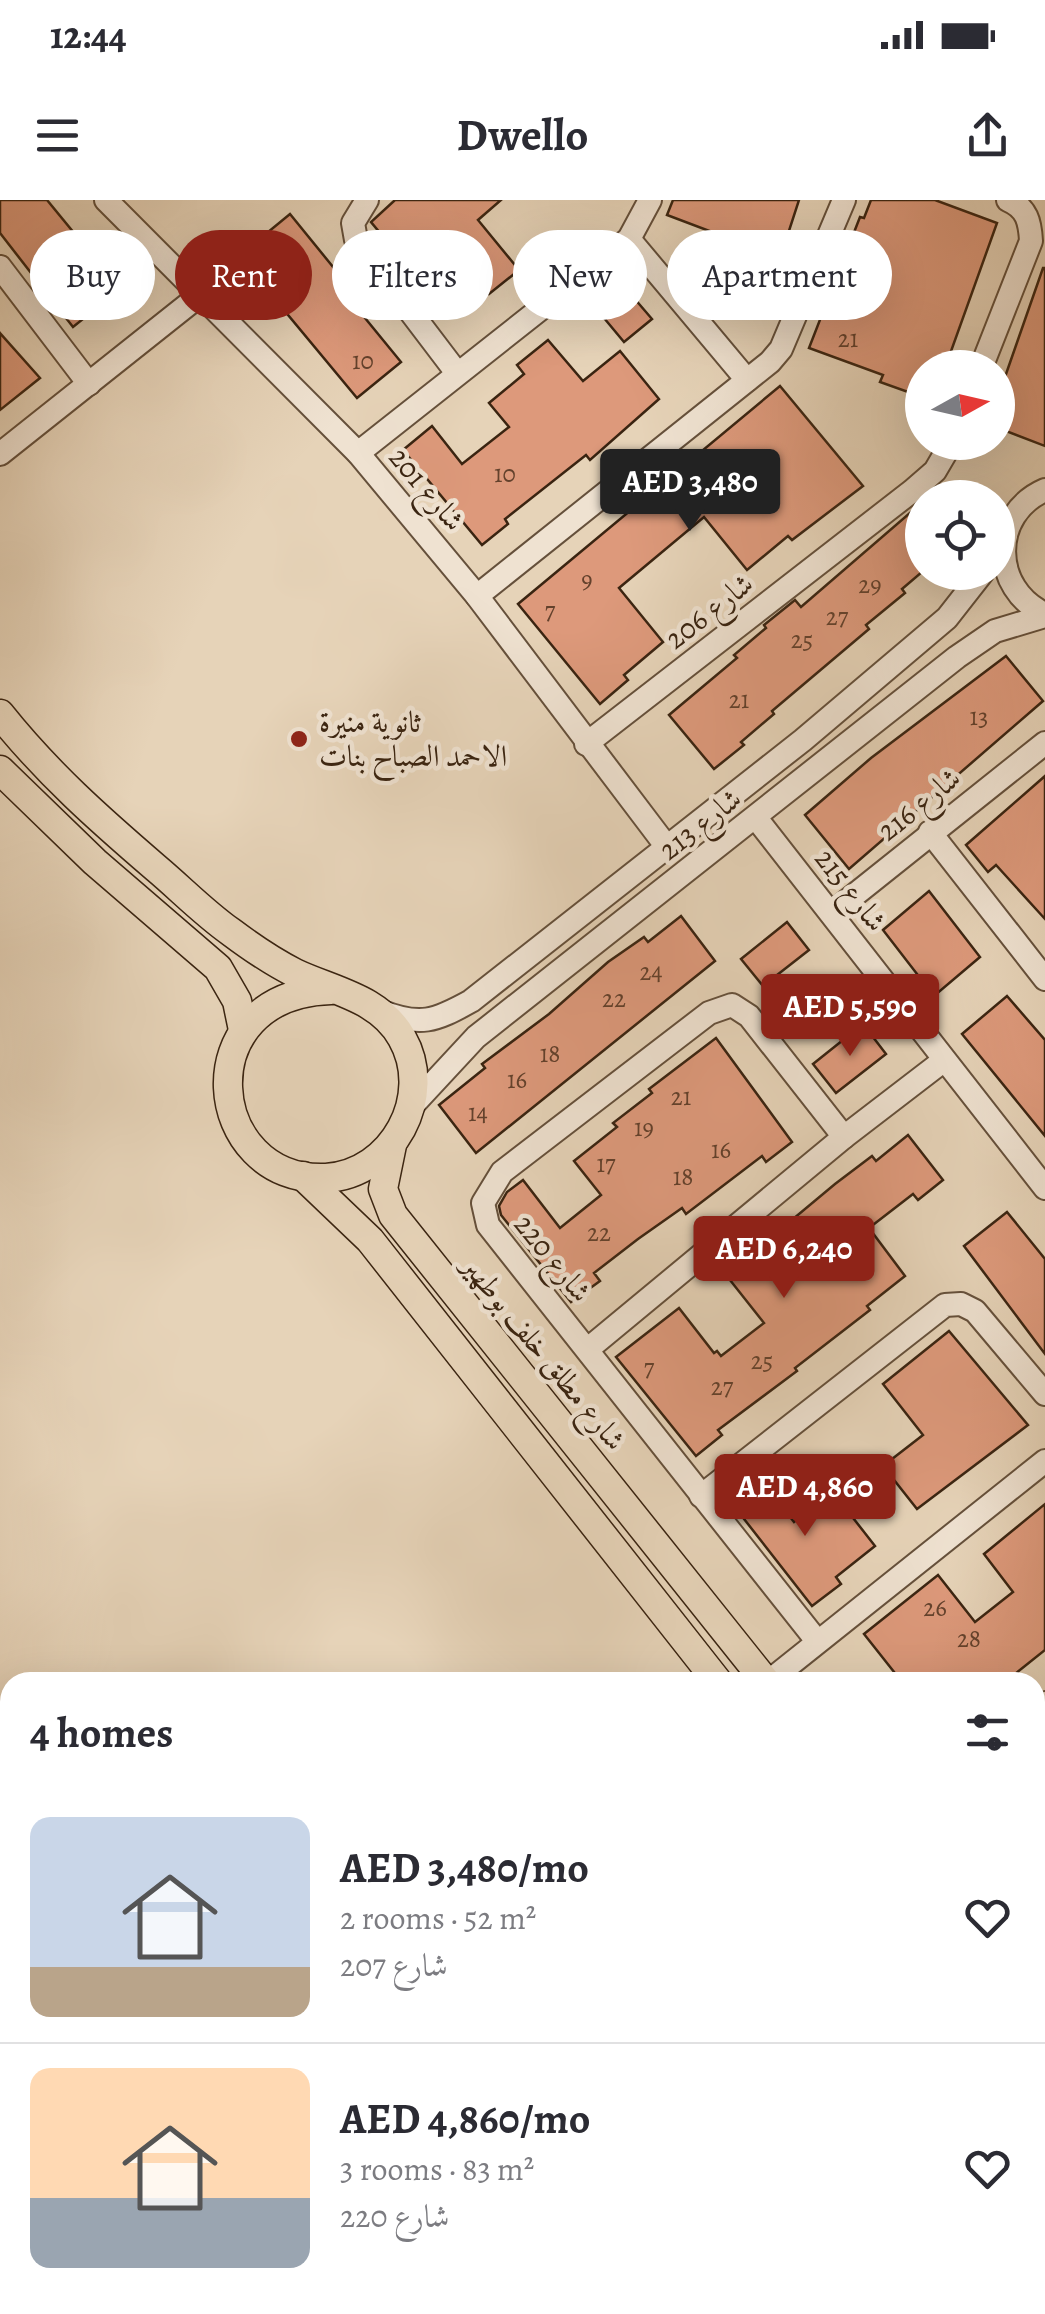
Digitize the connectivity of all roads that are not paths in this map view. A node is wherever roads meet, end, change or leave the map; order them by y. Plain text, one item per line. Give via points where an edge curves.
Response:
1 (106, 200) edge
2 (367, 200) edge
3 (650, 200) edge
4 (844, 200) edge
5 (1008, 200) edge
6 (634, 230) edge
7 (647, 261) edge
8 (0, 267) edge
9 (175, 270) edge
10 (175, 316) edge
11 (224, 320) edge
12 (526, 320) edge
13 (989, 350) edge
14 (457, 374) junction
15 (747, 380) junction
16 (89, 384) junction
17 (358, 453) junction
18 (0, 454) edge
19 (941, 460) edge
20 (1045, 490) edge
21 (1015, 514) edge
22 (969, 590) edge
23 (1015, 590) edge
24 (477, 596) junction
25 (1045, 615) edge
26 (0, 714) edge
27 (1045, 743) edge
28 (586, 744) junction
29 (0, 770) edge
30 (756, 818) junction
31 (930, 832) junction
32 (666, 847) junction
33 (832, 913) junction
34 (1045, 978) edge
35 (331, 990) junction
36 (380, 1011) junction
37 (243, 1030) junction
38 (943, 1061) junction
39 (411, 1107) junction
40 (844, 1137) junction
41 (392, 1145) junction
42 (303, 1176) junction
43 (1045, 1188) edge
44 (588, 1350) junction
45 (1045, 1394) edge
46 (1045, 1461) edge
47 (701, 1496) junction
48 (817, 1641) junction
49 (710, 1672) edge
50 (759, 1672) edge
51 (779, 1672) edge

1 - 9 street, شارع 201
2 - 14 street via 352,223 356,240
3 - 6 street
4 - 15 street via 781,350
5 - 13 street via 1020,205 1031,241
7 - 15 street
8 - 16 street
10 - 16 street
11 - 17 street, شارع 201
12 - 14 street
14 - 17 street
15 - 24 street
16 - 18 street
17 - 24 street, شارع 201
19 - 28 street, شارع 206 via 912,492
20 - 21 street
22 - 32 street, شارع 213 via 947,618
23 - 25 street
24 - 28 street, شارع 201
25 - 30 street, شارع 213 via 995,632 957,656
26 - 35 main road via 59,783 229,931
27 - 31 street, شارع 216
28 - 32 street, شارع 201
29 - 37 main road via 218,968 237,1000
30 - 33 street, شارع 215
30 - 39 street, شارع 213 via 476,1036
31 - 33 street, شارع 216
31 - 34 street
32 - 36 street, شارع 213 via 471,1001 421,1022
33 - 38 street, شارع 215
35 - 36 main road
35 - 37 main road via 282,998
36 - 39 main road via 402,1038 414,1072
37 - 42 main road via 230,1058 234,1120 274,1166
38 - 40 street
38 - 43 street, شارع 215
39 - 41 main road
40 - 44 street
40 - 44 street, شارع 220 via 749,1016 732,1006 709,1014 502,1172 484,1203 488,1225
41 - 42 main road via 352,1173
41 - 50 main road, شارع مطلق خلف بوطهير via 383,1189 392,1215
42 - 49 main road via 370,1240
44 - 47 street, شارع 220
45 - 47 street via 975,1311 945,1305
46 - 48 street
47 - 48 street, شارع 220
48 - 51 street

